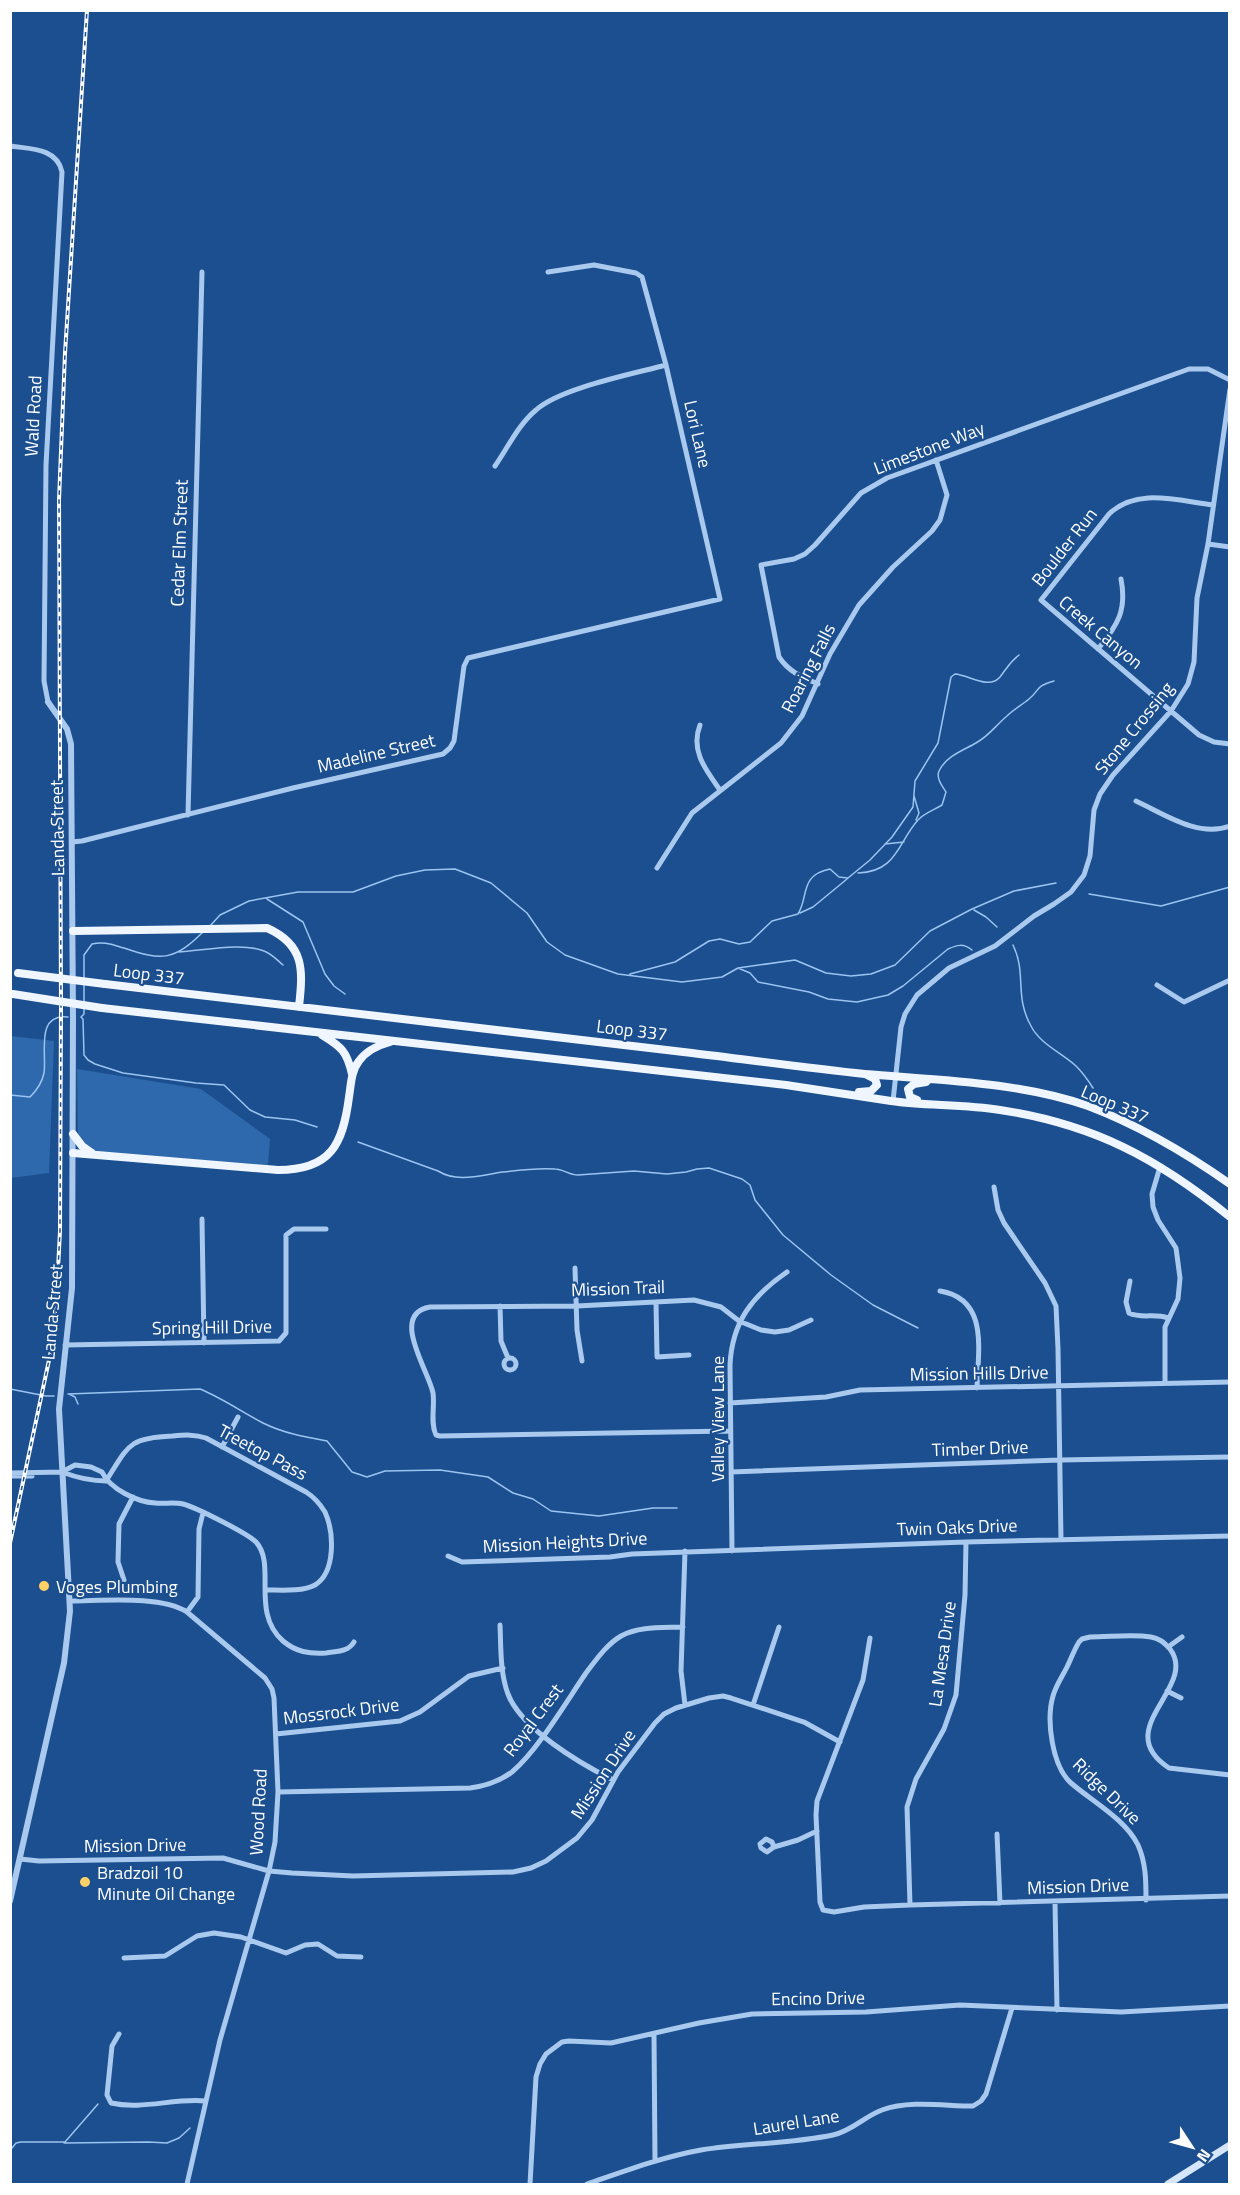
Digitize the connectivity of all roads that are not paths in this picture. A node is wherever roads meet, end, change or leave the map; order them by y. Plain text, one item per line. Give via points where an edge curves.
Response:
1 (10, 146) edge
2 (202, 272) dead end
3 (548, 272) dead end
4 (666, 365) junction
5 (1230, 380) edge
6 (1230, 389) edge
7 (936, 460) junction
8 (495, 466) dead end
9 (1213, 505) junction
10 (1208, 544) junction
11 (1230, 548) edge
12 (1121, 579) dead end
13 (720, 599) joint
14 (1041, 600) joint
15 (1098, 649) junction
16 (818, 684) junction
17 (48, 702) joint
18 (1171, 711) junction
19 (61, 721) joint
20 (700, 725) dead end
21 (1230, 744) edge
22 (720, 790) junction
23 (1136, 801) dead end
24 (188, 815) junction
25 (1230, 826) edge
26 (72, 842) junction
27 (657, 868) dead end
28 (73, 931) junction
29 (14, 972) edge
30 (1230, 980) edge
31 (1156, 985) dead end
32 (12, 993) edge
33 (299, 1007) junction
34 (319, 1033) junction
35 (392, 1041) junction
36 (863, 1073) junction
37 (352, 1074) junction
38 (896, 1076) junction
39 (948, 1080) junction
40 (846, 1093) junction
41 (893, 1101) junction
42 (925, 1102) junction
43 (73, 1134) junction
44 (73, 1153) junction
45 (96, 1155) junction
46 (1161, 1167) junction
47 (1230, 1184) edge
48 (994, 1187) dead end
49 (1230, 1216) edge
50 (202, 1219) dead end
51 (326, 1229) dead end
52 (575, 1268) dead end
53 (787, 1272) dead end
54 (1130, 1281) dead end
55 (940, 1291) dead end
56 (656, 1302) junction
57 (500, 1306) junction
58 (577, 1306) junction
59 (1168, 1318) junction
60 (811, 1320) dead end
61 (739, 1321) junction
62 (204, 1343) junction
63 (65, 1345) junction
64 (689, 1355) dead end
65 (508, 1358) dead end
66 (582, 1361) dead end
67 (1230, 1382) edge
68 (1165, 1383) junction
69 (1059, 1386) junction
70 (977, 1388) junction
71 (730, 1403) junction
72 (238, 1417) dead end
73 (730, 1431) junction
74 (222, 1447) junction
75 (1230, 1457) edge
76 (1060, 1460) junction
77 (91, 1467) junction
78 (62, 1472) junction
79 (731, 1472) junction
80 (10, 1474) edge
81 (89, 1478) junction
82 (106, 1480) junction
83 (133, 1497) junction
84 (203, 1513) junction
85 (1230, 1536) edge
86 (1061, 1540) junction
87 (966, 1542) junction
88 (685, 1551) junction
89 (732, 1551) junction
90 (448, 1556) dead end
91 (124, 1580) dead end
92 (265, 1590) junction
93 (70, 1601) junction
94 (187, 1612) junction
95 (500, 1626) dead end
96 (683, 1627) junction
97 (779, 1627) dead end
98 (1182, 1637) dead end
99 (870, 1638) dead end
100 (354, 1642) dead end
101 (1168, 1647) junction
102 (503, 1668) junction
103 (1167, 1691) junction
104 (1181, 1698) dead end
105 (685, 1705) junction
106 (753, 1705) junction
107 (276, 1734) junction
108 (543, 1734) junction
109 (840, 1742) junction
110 (1230, 1775) edge
111 (613, 1780) junction
112 (278, 1792) junction
113 (817, 1831) junction
114 (997, 1834) dead end
115 (774, 1847) dead end
116 (20, 1859) junction
117 (269, 1872) junction
118 (1230, 1896) edge
119 (1146, 1900) junction
120 (10, 1901) edge
121 (1055, 1902) junction
122 (1000, 1903) junction
123 (910, 1905) junction
124 (248, 1941) junction
125 (361, 1956) dead end
126 (124, 1958) dead end
127 (1230, 2006) edge
128 (1012, 2008) junction
129 (1057, 2010) junction
130 (118, 2034) dead end
131 (654, 2035) junction
132 (205, 2101) junction
133 (1230, 2145) edge
134 (655, 2161) junction
135 (187, 2184) edge
136 (530, 2184) edge
137 (587, 2184) edge
138 (1168, 2184) edge

1 - 17 street, Wald Road via 51,154 62,172 44,520 44,681
2 - 24 street, Cedar Elm Street
3 - 4 street, Lori Lane via 594,265 636,273 642,278
4 - 8 street via 549,401 531,415
4 - 13 street, Lori Lane
5 - 7 street, Limestone Way via 1208,369 1189,369
6 - 9 street, Stone Crossing
7 - 16 street, Roaring Falls via 946,495 940,520 859,605 830,654
7 - 16 street, Limestone Way via 870,487 805,554 761,564 779,657 795,674
9 - 10 street, Stone Crossing
9 - 14 street, Boulder Run via 1148,497 1122,503
10 - 11 street
10 - 18 street, Stone Crossing via 1197,598 1192,669 1188,684
12 - 15 street via 1123,608
13 - 24 street, Madeline Street via 471,657 464,666 454,741 447,752
14 - 15 street, Creek Canyon
15 - 18 street, Creek Canyon
16 - 22 street, Roaring Falls via 802,716 781,743
17 - 19 street, Wald Road
18 - 21 street, Creek Canyon via 1199,735
18 - 38 street, Stone Crossing via 1100,794 1094,810 1087,867 1071,892 995,946 950,968 917,995 901,1026
19 - 26 street, Landa Street via 71,744
20 - 22 street via 698,754
22 - 27 street, Roaring Falls via 686,820
23 - 25 street via 1195,827 1214,830
24 - 26 street, Madeline Street
26 - 28 street, Landa Street
28 - 33 main road via 267,928 281,934 300,960
28 - 43 street, Landa Street
29 - 33 main road, Loop 337, bridge
30 - 31 street via 1184,1002
32 - 34 main road, bridge via 102,1008
33 - 36 main road, Loop 337
34 - 35 main road, Loop 337
34 - 37 main road via 338,1044 348,1056
35 - 37 main road via 371,1050
35 - 40 main road, Loop 337
36 - 38 main road, Loop 337
36 - 40 main road via 875,1079 874,1089
37 - 45 main road via 340,1140 325,1157 306,1167 278,1170
38 - 39 main road, Loop 337
38 - 41 street, Stone Crossing
39 - 42 main road via 909,1087 910,1096
39 - 47 main road, Loop 337 via 1043,1093 1086,1106 1176,1149
40 - 41 main road, Loop 337
41 - 42 main road, Loop 337
42 - 46 main road, Loop 337 via 999,1109 1053,1120 1104,1137
43 - 44 street, Landa Street
43 - 45 main road via 81,1146
44 - 45 main road
44 - 63 street, Landa Street via 72,1288
46 - 49 main road, Loop 337
46 - 59 street via 1152,1201 1158,1220 1178,1253 1182,1300
48 - 69 street via 1004,1223 1054,1300
50 - 62 street
51 - 62 street, Spring Hill Drive via 294,1229 286,1234 284,1338
52 - 58 street
53 - 61 street, Valley View Lane via 759,1294
54 - 59 street via 1126,1302 1129,1313
55 - 70 street via 960,1297 975,1317
56 - 58 street, Mission Trail
56 - 61 street, Mission Trail via 703,1301 721,1307
56 - 64 street via 657,1357
57 - 58 street, Mission Trail
57 - 65 street via 501,1341
57 - 73 street, Mission Trail via 430,1307 417,1312 413,1341 432,1386 436,1435
58 - 66 street
59 - 68 street via 1164,1334
60 - 61 street, Mission Trail via 775,1332
61 - 71 street, Valley View Lane via 730,1357
62 - 63 street, Spring Hill Drive
63 - 78 street, Landa Street via 58,1409
67 - 68 street, Mission Hills Drive
68 - 69 street, Mission Hills Drive
69 - 70 street, Mission Hills Drive
69 - 76 street
70 - 71 street, Mission Hills Drive via 860,1390 825,1397
71 - 73 street, Valley View Lane
72 - 74 street
73 - 79 street, Valley View Lane
74 - 82 street, Treetop Pass via 195,1435 141,1438 128,1447
74 - 92 street, Treetop Pass via 306,1492 320,1504 327,1519 331,1560 327,1574 316,1584 303,1588
75 - 76 street, Timber Drive
76 - 79 street, Timber Drive
76 - 86 street
77 - 78 street via 75,1465
77 - 81 street
77 - 82 street via 102,1472
78 - 80 street
78 - 81 street
78 - 93 street, Landa Street
79 - 89 street, Valley View Lane
81 - 82 street
82 - 83 street
83 - 84 street via 149,1503 185,1504
83 - 91 street via 119,1524 118,1562
84 - 92 street via 258,1544
84 - 94 street via 199,1529 198,1596
85 - 86 street, Twin Oaks Drive
86 - 87 street, Twin Oaks Drive
87 - 89 street, Twin Oaks Drive
87 - 123 street, La Mesa Drive via 956,1695 944,1729 909,1798
88 - 89 street, Twin Oaks Drive
88 - 90 street, Mission Heights Drive via 462,1562
88 - 96 street
92 - 100 street via 268,1620 279,1637 293,1648 324,1653 345,1650
93 - 94 street via 162,1602
93 - 116 street, Landa Street via 64,1663
94 - 107 street, Wood Road via 268,1682 274,1698
95 - 102 street
96 - 105 street via 681,1671
96 - 108 street, Royal Crest via 640,1629 613,1642
97 - 106 street
98 - 101 street
99 - 109 street via 863,1680
101 - 103 street via 1176,1666
101 - 119 street, Ridge Drive via 1149,1636 1082,1639 1056,1689 1051,1709 1054,1753 1060,1769 1132,1835 1145,1867
102 - 107 street, Mossrock Drive via 469,1676 420,1712 400,1721
102 - 108 street via 513,1704 525,1721
103 - 104 street
103 - 110 street via 1148,1730 1152,1753 1169,1767
105 - 106 street, Mission Drive via 723,1696
105 - 111 street, Mission Drive via 660,1718
106 - 109 street, Mission Drive via 810,1725
107 - 112 street, Wood Road
108 - 111 street via 578,1762
108 - 112 street, Royal Crest via 510,1773 478,1787
109 - 113 street, Mission Drive via 817,1801
111 - 117 street, Mission Drive via 578,1838 546,1861 522,1870 492,1874
112 - 117 street, Wood Road
113 - 115 street
113 - 123 street, Mission Drive via 823,1910
114 - 122 street
116 - 117 street, Mission Drive via 223,1858
116 - 120 street, Landa Street
117 - 124 street, Wood Road
118 - 119 street, Mission Drive
119 - 121 street, Mission Drive
121 - 122 street, Mission Drive
121 - 129 street
122 - 123 street, Mission Drive
124 - 125 street via 286,1953 318,1944 337,1956
124 - 126 street via 205,1934 165,1956
124 - 132 street, Wood Road
127 - 129 street, Encino Drive via 1121,2012
128 - 129 street, Encino Drive
128 - 131 street, Encino Drive via 960,2005 752,2014
128 - 134 street, Laurel Lane via 986,2094 973,2106 892,2107 833,2135 716,2148
130 - 132 street via 112,2046 107,2096 111,2103
131 - 134 street
131 - 136 street, Encino Drive via 606,2044 569,2040 546,2054 536,2077
132 - 135 street, Wood Road
133 - 138 main road
134 - 137 street, Laurel Lane

